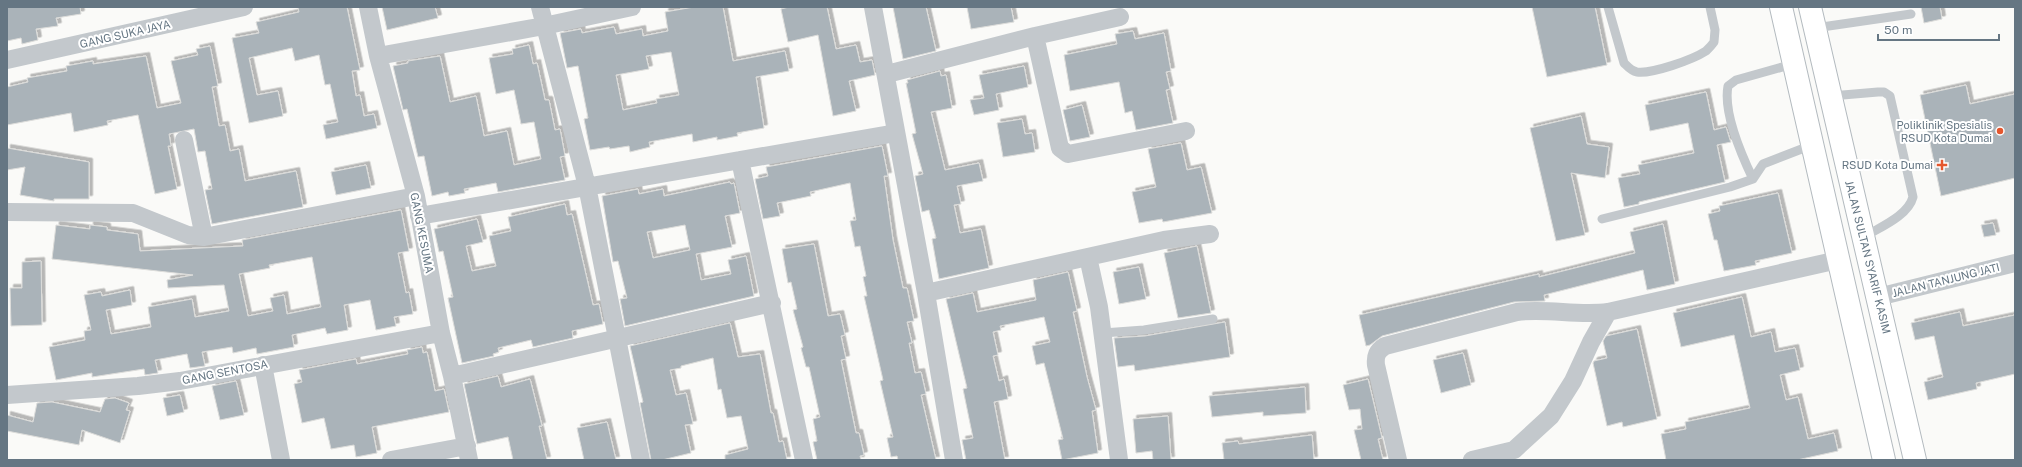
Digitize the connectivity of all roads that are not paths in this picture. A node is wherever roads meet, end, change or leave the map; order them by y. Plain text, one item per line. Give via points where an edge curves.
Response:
1 (244, 7) edge
2 (368, 7) edge
3 (540, 7) edge
4 (632, 7) edge
5 (874, 7) edge
6 (1608, 7) edge
7 (1710, 7) edge
8 (1781, 7) edge
9 (1810, 7) edge
10 (1911, 14) dead end
11 (1120, 17) dead end
12 (544, 26) junction
13 (1815, 28) junction
14 (1035, 36) junction
15 (378, 56) junction
16 (7, 60) edge
17 (1793, 64) junction
18 (887, 74) junction
19 (1829, 96) junction
20 (1186, 131) dead end
21 (896, 133) junction
22 (184, 140) dead end
23 (1812, 145) junction
24 (740, 160) junction
25 (1753, 179) junction
26 (587, 186) junction
27 (416, 196) junction
28 (7, 212) edge
29 (419, 216) junction
30 (1602, 220) dead end
31 (1210, 234) dead end
32 (204, 237) junction
33 (1863, 238) junction
34 (1088, 257) junction
35 (1838, 260) junction
36 (2015, 264) edge
37 (926, 293) junction
38 (1878, 297) junction
39 (772, 303) junction
40 (1608, 312) junction
41 (1213, 319) dead end
42 (441, 333) junction
43 (1102, 333) junction
44 (618, 338) junction
45 (263, 365) junction
46 (452, 376) junction
47 (7, 395) edge
48 (468, 453) edge
49 (281, 460) edge
50 (391, 460) edge
51 (641, 460) edge
52 (804, 460) edge
53 (954, 460) edge
54 (1119, 460) edge
55 (1398, 460) edge
56 (1472, 460) edge
57 (1884, 460) edge
58 (1915, 460) edge

1 - 16 street, GANG SUKA JAYA
2 - 15 street, GANG KESUMA
3 - 12 street
4 - 12 street
5 - 18 street
6 - 7 lane via 1624,63 1637,72 1684,61 1707,50 1714,42 1715,30
8 - 17 street
9 - 13 street, JALAN SULTAN SYARIF KASIM
10 - 13 lane
11 - 14 street
12 - 15 street
12 - 26 street
13 - 19 street, JALAN SULTAN SYARIF KASIM
14 - 18 street
14 - 20 street via 1063,152 1068,154
15 - 27 street, GANG KESUMA
17 - 23 street
17 - 25 lane via 1736,80 1728,86 1727,99 1740,153
18 - 21 street
19 - 33 street, JALAN SULTAN SYARIF KASIM
19 - 33 lane via 1878,92 1890,96 1913,197 1904,212
21 - 24 street
21 - 37 street
22 - 32 street
23 - 25 lane via 1763,164
23 - 35 street
24 - 26 street
24 - 39 street
25 - 30 lane
26 - 29 street
26 - 44 street
27 - 29 street, GANG KESUMA
27 - 32 street
28 - 32 street via 133,213 188,235
29 - 42 street, GANG KESUMA
31 - 34 street via 1164,240
33 - 38 street, JALAN SULTAN SYARIF KASIM
34 - 37 street
34 - 43 street
35 - 40 street
35 - 57 street
36 - 38 street, JALAN TANJUNG JATI
37 - 53 street
38 - 58 street, JALAN SULTAN SYARIF KASIM
39 - 44 street
39 - 52 street
40 - 55 street via 1517,312 1385,346 1379,350 1375,357 1376,365
40 - 56 street via 1573,381 1551,416 1514,450
41 - 43 lane via 1144,330
42 - 45 street, GANG SENTOSA
42 - 46 street, GANG KESUMA
43 - 54 street
44 - 46 street
44 - 51 street
45 - 47 street, GANG SENTOSA via 180,381 138,386
45 - 49 street
46 - 48 street, GANG KESUMA
48 - 50 street

